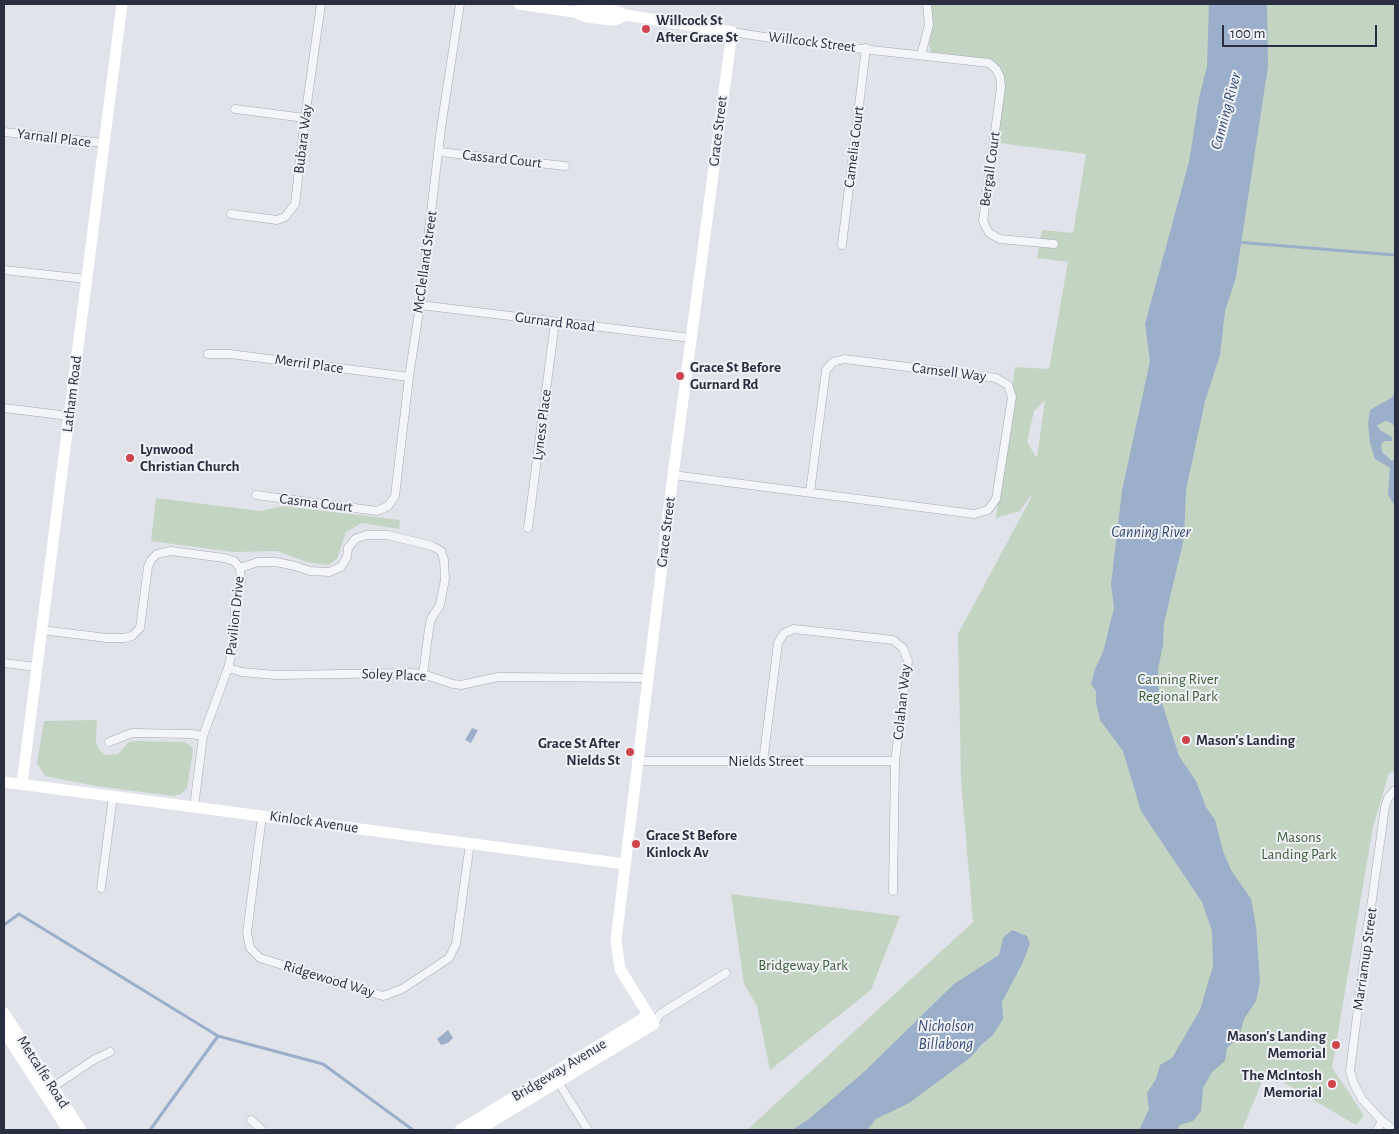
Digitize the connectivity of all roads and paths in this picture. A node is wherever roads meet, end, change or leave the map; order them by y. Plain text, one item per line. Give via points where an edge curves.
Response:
1 (122, 4) edge
2 (321, 4) edge
3 (460, 4) edge
4 (519, 4) edge
5 (927, 4) edge
6 (570, 9) edge
7 (732, 32) junction
8 (866, 48) junction
9 (921, 55) junction
10 (996, 69) joint
11 (235, 109) dead end
12 (305, 118) junction
13 (4, 132) edge
14 (104, 143) junction
15 (440, 152) junction
16 (565, 166) dead end
17 (231, 214) dead end
18 (1054, 244) dead end
19 (842, 246) dead end
20 (4, 270) edge
21 (86, 279) junction
22 (420, 305) junction
23 (555, 322) junction
24 (691, 338) junction
25 (208, 354) dead end
26 (408, 377) junction
27 (4, 408) edge
28 (69, 416) junction
29 (673, 475) junction
30 (810, 492) junction
31 (256, 495) dead end
32 (377, 511) joint
33 (528, 528) dead end
34 (240, 568) junction
35 (41, 630) junction
36 (4, 663) edge
37 (36, 667) junction
38 (228, 668) junction
39 (423, 674) junction
40 (648, 678) junction
41 (203, 736) junction
42 (109, 742) dead end
43 (638, 761) junction
44 (763, 762) junction
45 (895, 762) junction
46 (4, 782) edge
47 (22, 784) junction
48 (1395, 790) edge
49 (113, 796) junction
50 (194, 806) junction
51 (262, 816) junction
52 (470, 843) junction
53 (625, 864) junction
54 (102, 888) dead end
55 (893, 891) dead end
56 (726, 973) dead end
57 (4, 1013) edge
58 (654, 1018) junction
59 (4, 1031) edge
60 (110, 1052) dead end
61 (556, 1078) junction
62 (48, 1090) junction
63 (251, 1120) dead end
64 (1382, 1121) junction
65 (68, 1130) edge
66 (81, 1130) edge
67 (262, 1130) edge
68 (460, 1130) edge
69 (478, 1130) edge
70 (588, 1130) edge
71 (1376, 1130) edge
72 (1394, 1130) edge

1 - 14 street, Latham Road
2 - 12 street, Bubara Way
3 - 15 street, McClelland Street
4 - 6 street, Willcock Street
5 - 9 street via 929,25
6 - 7 street, Willcock Street via 616,11
7 - 8 street, Willcock Street
7 - 24 street, Grace Street
8 - 9 street, Willcock Street
8 - 19 street, Camelia Court
9 - 10 street, Willcock Street via 989,64
10 - 18 street, Bergall Court via 1001,87 983,221 989,233 1000,239
11 - 12 street
12 - 17 street, Bubara Way via 295,204 290,212 277,220
13 - 14 street, Yarnall Place
14 - 21 street, Latham Road
15 - 16 street, Cassard Court
15 - 22 street, McClelland Street
20 - 21 street
21 - 28 street, Latham Road
22 - 23 street, Gurnard Road
22 - 26 street, McClelland Street
23 - 24 street, Gurnard Road
23 - 33 street, Lyness Place
24 - 29 street, Grace Street
25 - 26 street, Merril Place via 230,354
26 - 32 street, McClelland Street via 395,496 388,506
27 - 28 street
28 - 35 street, Latham Road
29 - 30 street, Camsell Way
29 - 40 street, Grace Street
30 - 30 street, Camsell Way via 974,514 988,510 996,499 1012,397 1008,385 996,378 844,359 834,362 826,370
31 - 32 street, Casma Court
34 - 35 street, Pavilion Drive via 234,561 224,558 171,551 157,554 148,567 142,619 136,633 124,638 106,638
34 - 38 street, Pavilion Drive via 241,582
34 - 39 street via 258,562 276,562 310,571 329,572 341,567 348,548 355,539 366,534 388,535 432,546 440,551 444,560 445,579 440,605 428,629
35 - 37 street, Latham Road
36 - 37 street
37 - 47 street, Latham Road
38 - 39 street, Soley Place via 275,675
38 - 41 street, Pavilion Drive
39 - 40 street, Soley Place via 461,685 498,677
40 - 43 street, Grace Street
41 - 42 street via 132,733
41 - 50 street, Pavilion Drive
43 - 44 street, Nields Street
43 - 53 street, Grace Street
44 - 45 street, Nields Street
44 - 45 street, Colahan Way via 778,643 784,633 794,629 893,640 903,648 908,661
45 - 55 street, Colahan Way
46 - 47 street, Kinlock Avenue
47 - 49 street, Kinlock Avenue
48 - 64 street, Marriamup Street via 1385,807 1350,1071 1362,1099
49 - 50 street, Kinlock Avenue
49 - 54 street
50 - 51 street, Kinlock Avenue
51 - 52 street, Kinlock Avenue
51 - 52 street, Ridgewood Way via 247,933 250,948 260,958 383,996 402,989 449,958 456,944
52 - 53 street, Kinlock Avenue
53 - 58 street, Grace Street via 616,940 618,960 623,974
56 - 58 street, Bridgeway Avenue
57 - 62 street, Metcalfe Road
58 - 61 street, Bridgeway Avenue
59 - 62 street, Metcalfe Road
60 - 62 street
61 - 68 street, Bridgeway Avenue
61 - 69 street, Bridgeway Avenue
61 - 70 street
62 - 65 street, Metcalfe Road
62 - 66 street, Metcalfe Road
63 - 67 street
64 - 71 street
64 - 72 street, Marriamup Street

